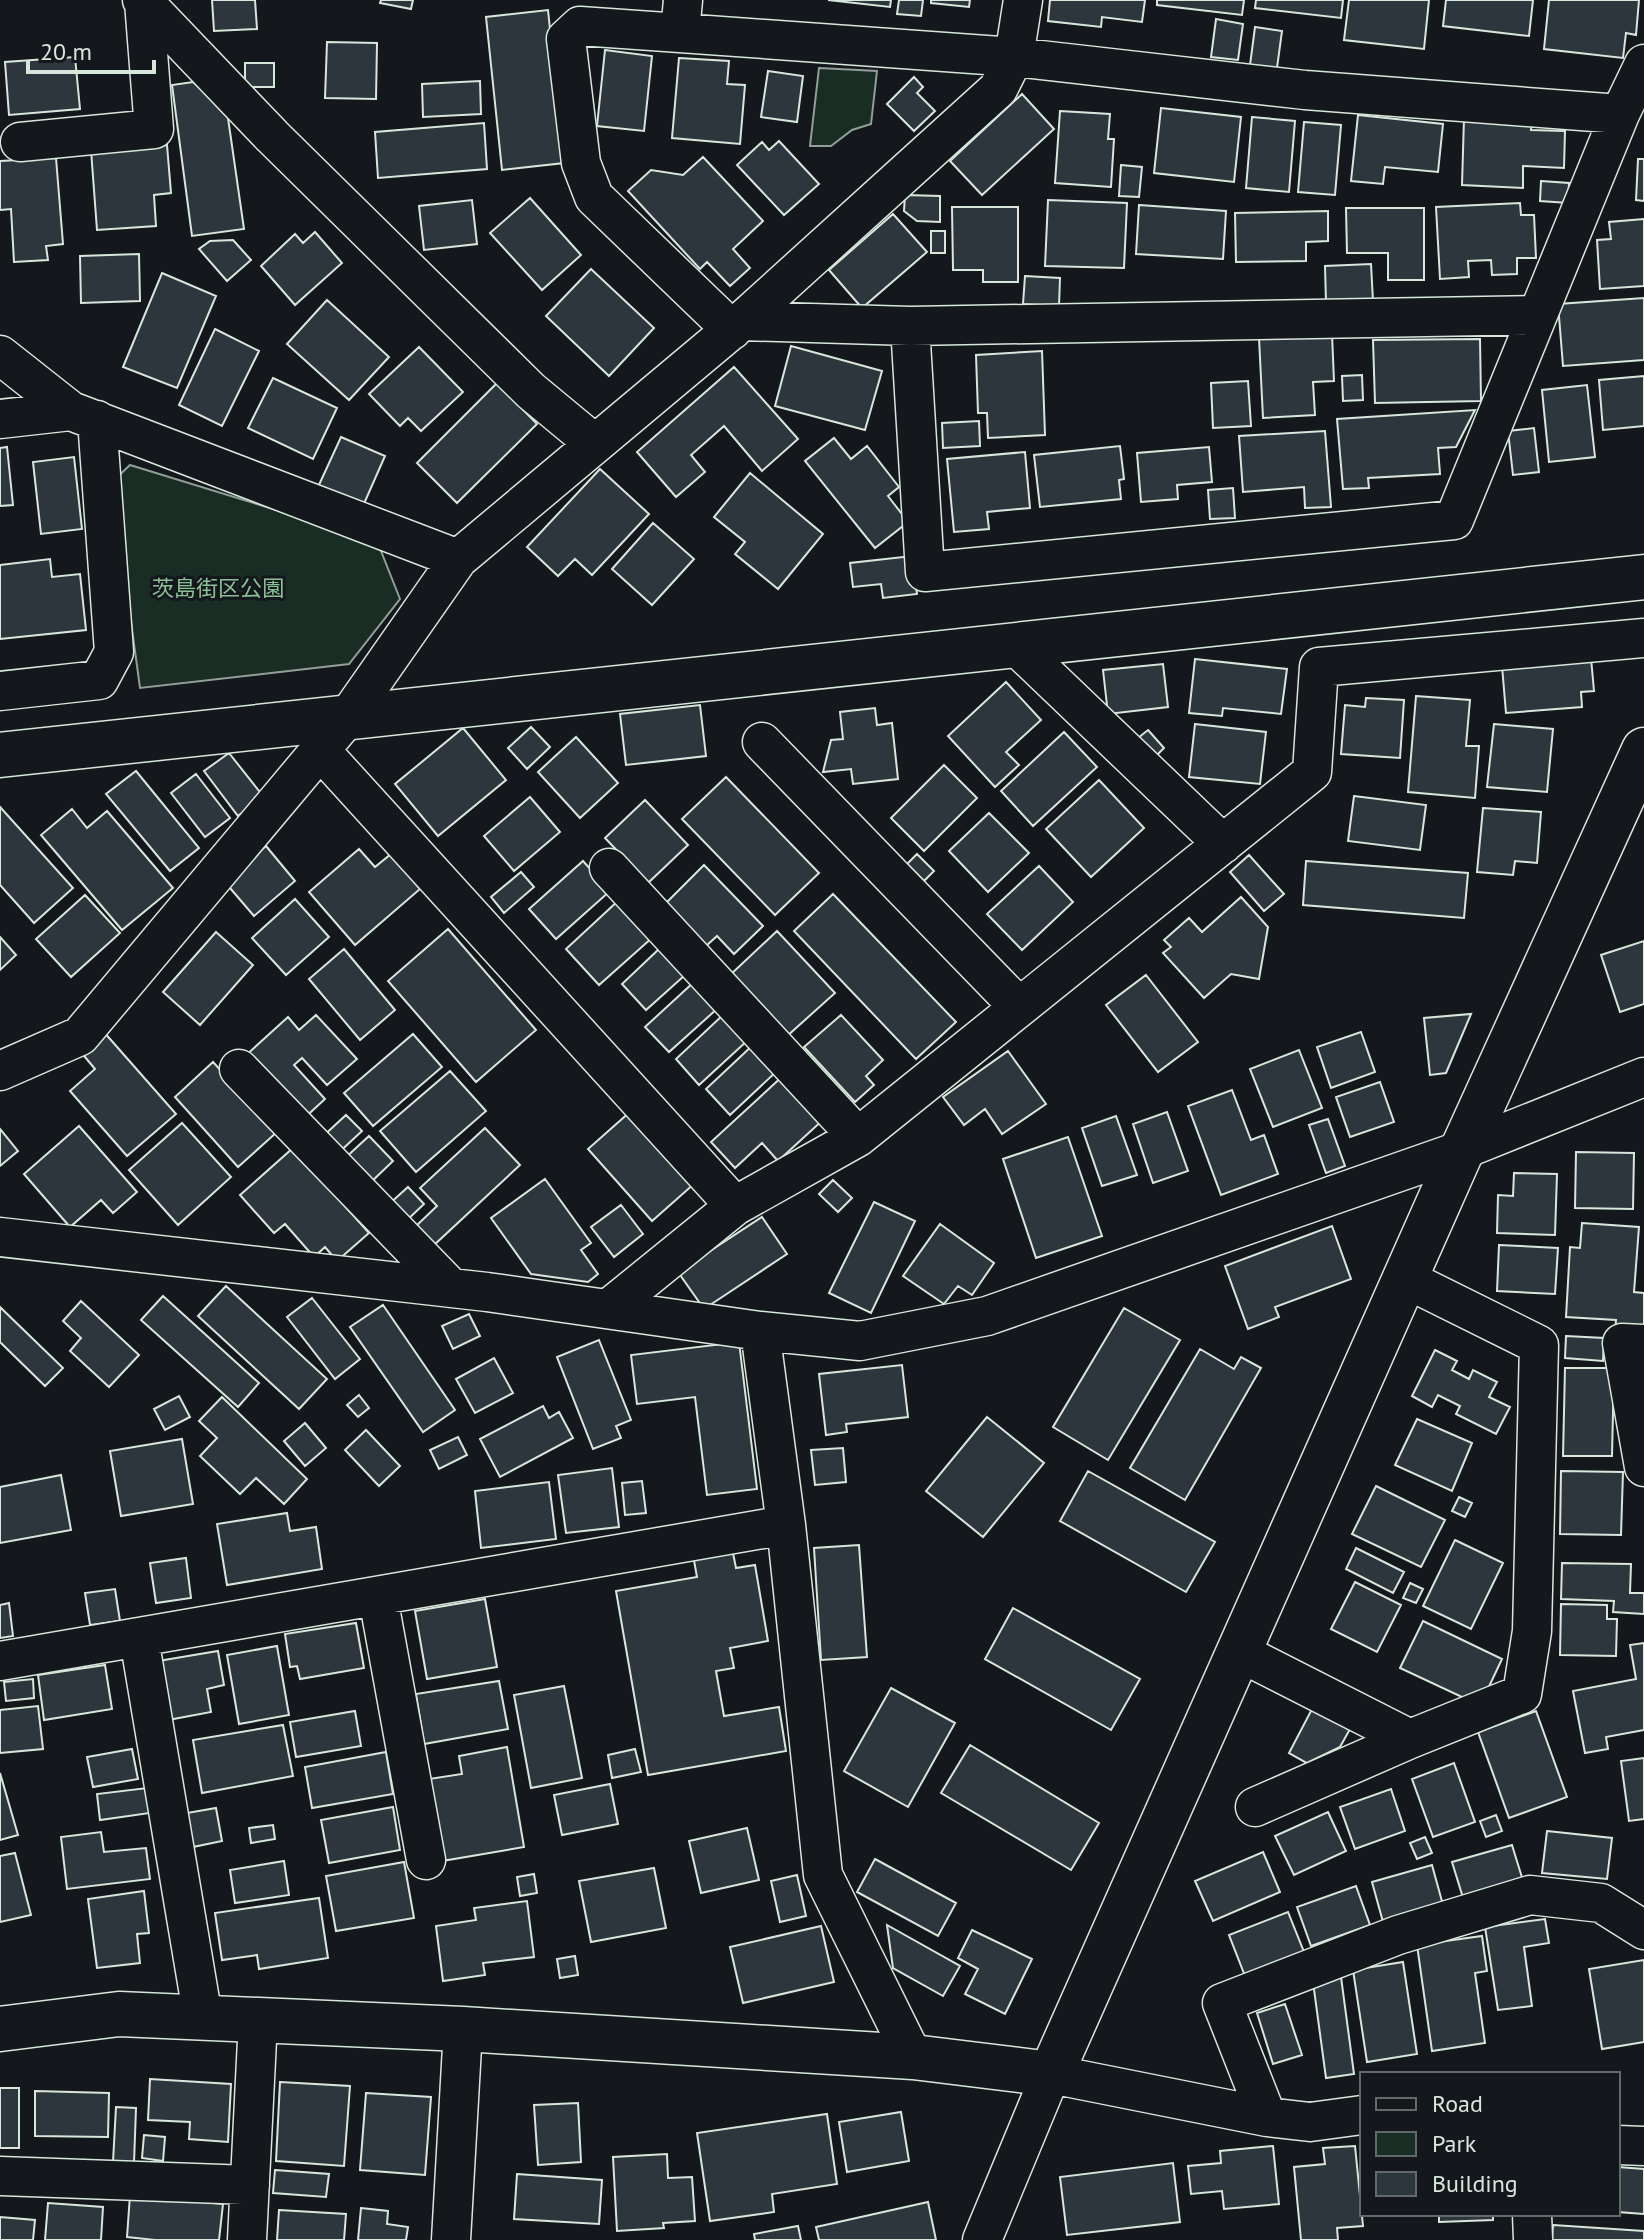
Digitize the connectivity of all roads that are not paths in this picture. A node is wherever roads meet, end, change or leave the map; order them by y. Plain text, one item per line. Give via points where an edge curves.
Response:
1 (1023, 0) edge
2 (143, 1) edge
3 (682, 16) edge
4 (1014, 57) junction
5 (1644, 64) edge
6 (1620, 114) junction
7 (20, 142) dead end
8 (1537, 315) junction
9 (737, 326) junction
10 (910, 326) junction
11 (0, 355) edge
12 (84, 416) junction
13 (0, 419) edge
14 (595, 444) junction
15 (458, 559) junction
16 (1644, 577) edge
17 (1644, 638) edge
18 (1015, 645) junction
19 (0, 691) edge
20 (334, 734) junction
21 (762, 742) dead end
22 (1644, 750) edge
23 (0, 755) edge
24 (1223, 844) junction
25 (609, 868) dead end
26 (1019, 1007) junction
27 (239, 1069) dead end
28 (0, 1071) edge
29 (1644, 1077) edge
30 (858, 1137) junction
31 (1462, 1150) junction
32 (735, 1206) junction
33 (0, 1237) edge
34 (1406, 1279) junction
35 (451, 1288) junction
36 (608, 1309) junction
37 (760, 1331) junction
38 (1644, 1344) edge
39 (1644, 1467) edge
40 (786, 1525) junction
41 (378, 1597) junction
42 (139, 1638) junction
43 (1239, 1652) junction
44 (0, 1661) edge
45 (1410, 1739) junction
46 (1255, 1807) dead end
47 (426, 1860) dead end
48 (1644, 1930) edge
49 (203, 2018) junction
50 (258, 2020) junction
51 (0, 2029) edge
52 (463, 2029) junction
53 (913, 2057) junction
54 (1051, 2074) junction
55 (1360, 2115) edge
56 (1267, 2117) junction
57 (1620, 2145) edge
58 (1644, 2146) edge
59 (0, 2176) edge
60 (250, 2185) junction
61 (1532, 2216) edge
62 (247, 2240) edge
63 (451, 2240) edge
64 (982, 2240) edge
65 (1533, 2240) edge

1 - 4 street
2 - 7 street via 154,129
2 - 14 street via 531,391
3 - 4 street
3 - 9 street via 580,26 566,39 581,163 594,197
4 - 6 street via 1305,90
4 - 9 street via 998,89
5 - 6 street
6 - 8 street
8 - 10 street
8 - 10 street via 1454,520 925,572
9 - 10 street
9 - 14 street
11 - 12 street
12 - 13 street
12 - 15 street
12 - 19 street via 114,652 99,680
14 - 15 street
15 - 20 street
16 - 18 street
17 - 24 street via 1319,667 1312,772
18 - 20 street
18 - 24 street
20 - 23 street
20 - 28 street via 80,1036
20 - 32 street
21 - 26 street
22 - 31 street
24 - 26 street
25 - 30 street
26 - 30 street
27 - 35 street
29 - 31 street
30 - 32 street
31 - 34 street
31 - 37 street via 987,1316 860,1341
32 - 36 street
33 - 35 street
34 - 43 street
34 - 45 street via 1539,1345 1532,1631 1522,1694
35 - 36 street
36 - 37 street
37 - 40 street
38 - 39 street via 1622,1343
40 - 41 street
40 - 53 street via 823,1875
41 - 42 street
41 - 47 street
42 - 44 street
42 - 49 street
43 - 45 street
43 - 54 street
45 - 46 street
48 - 56 street via 1601,1903 1530,1895 1398,1935 1222,2003
49 - 50 street
49 - 51 street via 119,2014
50 - 52 street
50 - 60 street
52 - 53 street
52 - 63 street
53 - 54 street
54 - 56 street
54 - 64 street
55 - 56 street via 1310,2122
57 - 58 street
59 - 60 street
60 - 62 street
61 - 65 street

